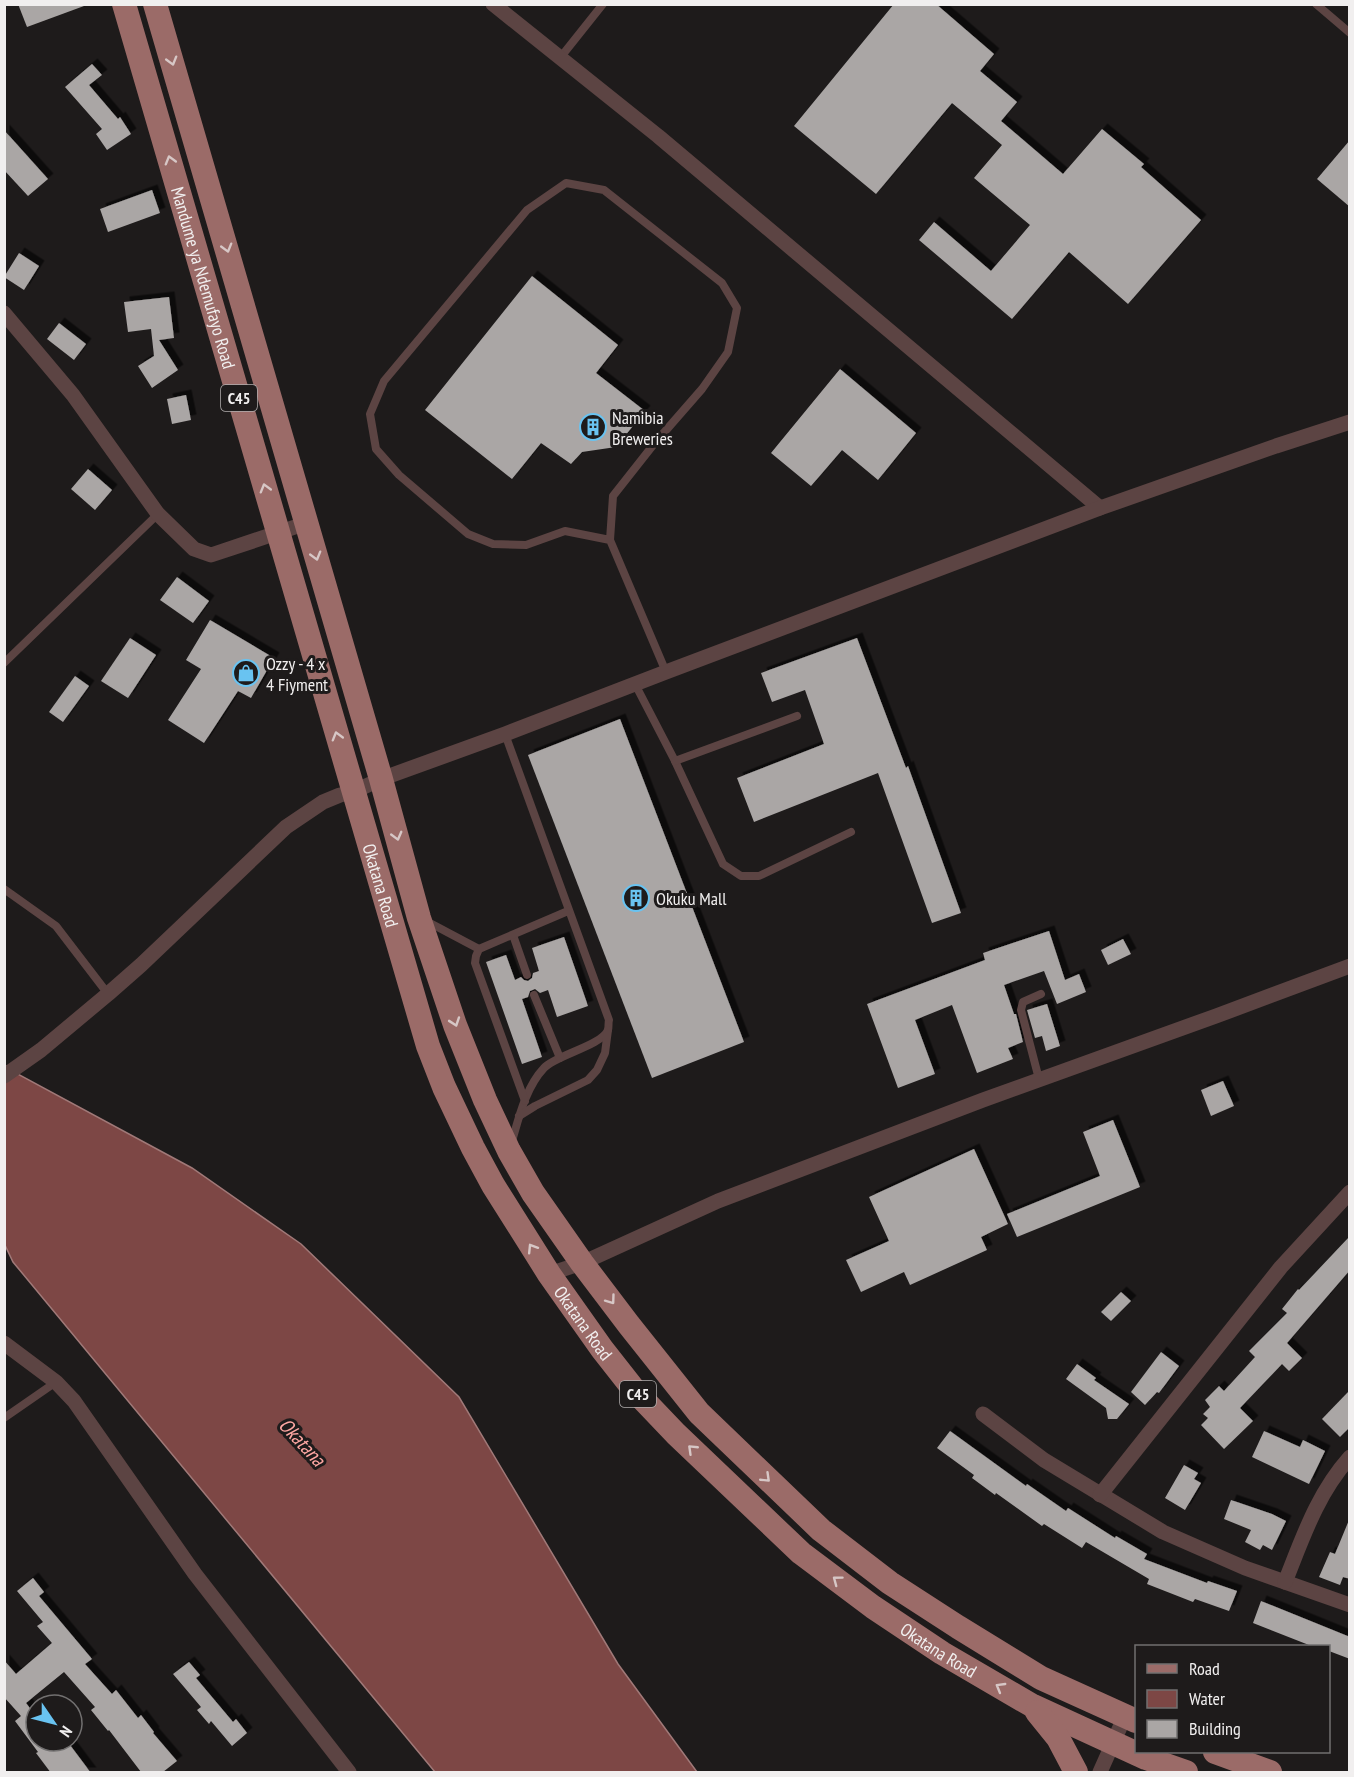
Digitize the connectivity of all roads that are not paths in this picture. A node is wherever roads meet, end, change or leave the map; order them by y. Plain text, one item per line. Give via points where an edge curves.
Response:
1 (124, 4) edge
2 (155, 4) edge
3 (493, 4) edge
4 (603, 4) edge
5 (1316, 4) edge
6 (1350, 33) edge
7 (560, 58) junction
8 (4, 313) edge
9 (1350, 422) edge
10 (1100, 508) junction
11 (158, 514) junction
12 (307, 523) junction
13 (278, 532) junction
14 (610, 540) junction
15 (4, 663) edge
16 (666, 672) junction
17 (635, 684) junction
18 (797, 716) dead end
19 (505, 734) junction
20 (675, 761) junction
21 (381, 779) junction
22 (353, 792) junction
23 (851, 832) dead end
24 (4, 889) edge
25 (568, 912) junction
26 (419, 918) junction
27 (513, 935) junction
28 (479, 950) junction
29 (1350, 966) edge
30 (526, 975) dead end
31 (108, 994) junction
32 (1041, 994) dead end
33 (534, 995) dead end
34 (608, 1030) junction
35 (560, 1058) junction
36 (4, 1076) edge
37 (1040, 1079) junction
38 (525, 1101) junction
39 (519, 1117) junction
40 (509, 1151) junction
41 (1350, 1191) edge
42 (582, 1263) junction
43 (549, 1274) junction
44 (4, 1343) edge
45 (56, 1382) junction
46 (983, 1414) dead end
47 (4, 1418) edge
48 (1350, 1457) edge
49 (1100, 1495) junction
50 (1285, 1582) junction
51 (1350, 1605) edge
52 (1033, 1706) junction
53 (1131, 1719) edge
54 (1113, 1743) junction
55 (1218, 1753) edge
56 (349, 1773) edge
57 (1076, 1773) edge
58 (1100, 1773) edge
59 (1186, 1773) edge
60 (1270, 1773) edge

13 -> 1 main road, Mandume ya Ndemufayo Road / C45
2 -> 12 main road, Mandume ya Ndemufayo Road / C45
3 - 7 street
4 - 7 lane
5 - 6 lane
7 - 10 street
8 - 11 street via 73,395
9 - 10 street
10 - 16 street
11 - 13 street via 194,549 211,555
11 - 15 lane
12 - 13 street
12 -> 21 main road, Mandume ya Ndemufayo Road / C45
22 -> 13 main road, Mandume ya Ndemufayo Road / C45
14 - 14 lane via 613,496 728,352 737,308 722,282 604,190 566,183 527,210 384,381 370,414 376,449 399,475 468,534 493,544 526,545 565,531
14 - 16 lane
16 - 17 street
17 - 19 street
17 - 20 lane
18 - 20 lane
19 - 21 street
19 - 25 lane
20 - 23 lane via 723,864 741,876 759,876
21 - 22 street
21 -> 26 main road, Okatana Road / C45
22 - 31 street via 323,802 286,827
43 -> 22 main road, Okatana Road / C45 via 493,1185 440,1077 416,1010
24 - 31 lane via 56,926
25 - 27 lane
25 - 34 lane via 609,1020
26 - 28 lane
26 -> 40 main road, Okatana Road / C45 via 455,1025
27 - 28 lane
27 - 30 lane
28 - 38 lane via 475,963
29 - 37 street
31 - 36 street
32 - 37 lane via 1023,1002 1021,1010
33 - 35 lane
34 - 35 lane
34 - 39 lane via 605,1053 588,1080
35 - 38 lane via 545,1066
37 - 42 street via 718,1201
38 - 39 lane
39 - 40 lane
40 - 42 main road, Okatana Road / C45
41 - 49 street via 1281,1267
42 - 43 street
42 -> 53 main road, Okatana Road / C45 via 699,1413 821,1530 890,1583 1022,1667
52 -> 43 main road, Okatana Road / C45 via 932,1646 801,1553 635,1391
44 - 45 street
45 - 47 lane
45 - 56 street via 74,1401 195,1575
46 - 49 street via 1044,1460
48 - 50 street via 1324,1490
49 - 50 street via 1163,1532
50 - 51 street
52 - 54 main road, Okatana Road / C45
52 - 57 main road via 1058,1738
53 - 54 street
54 - 58 street
54 - 59 main road, Okatana Road / C45
55 - 60 main road

